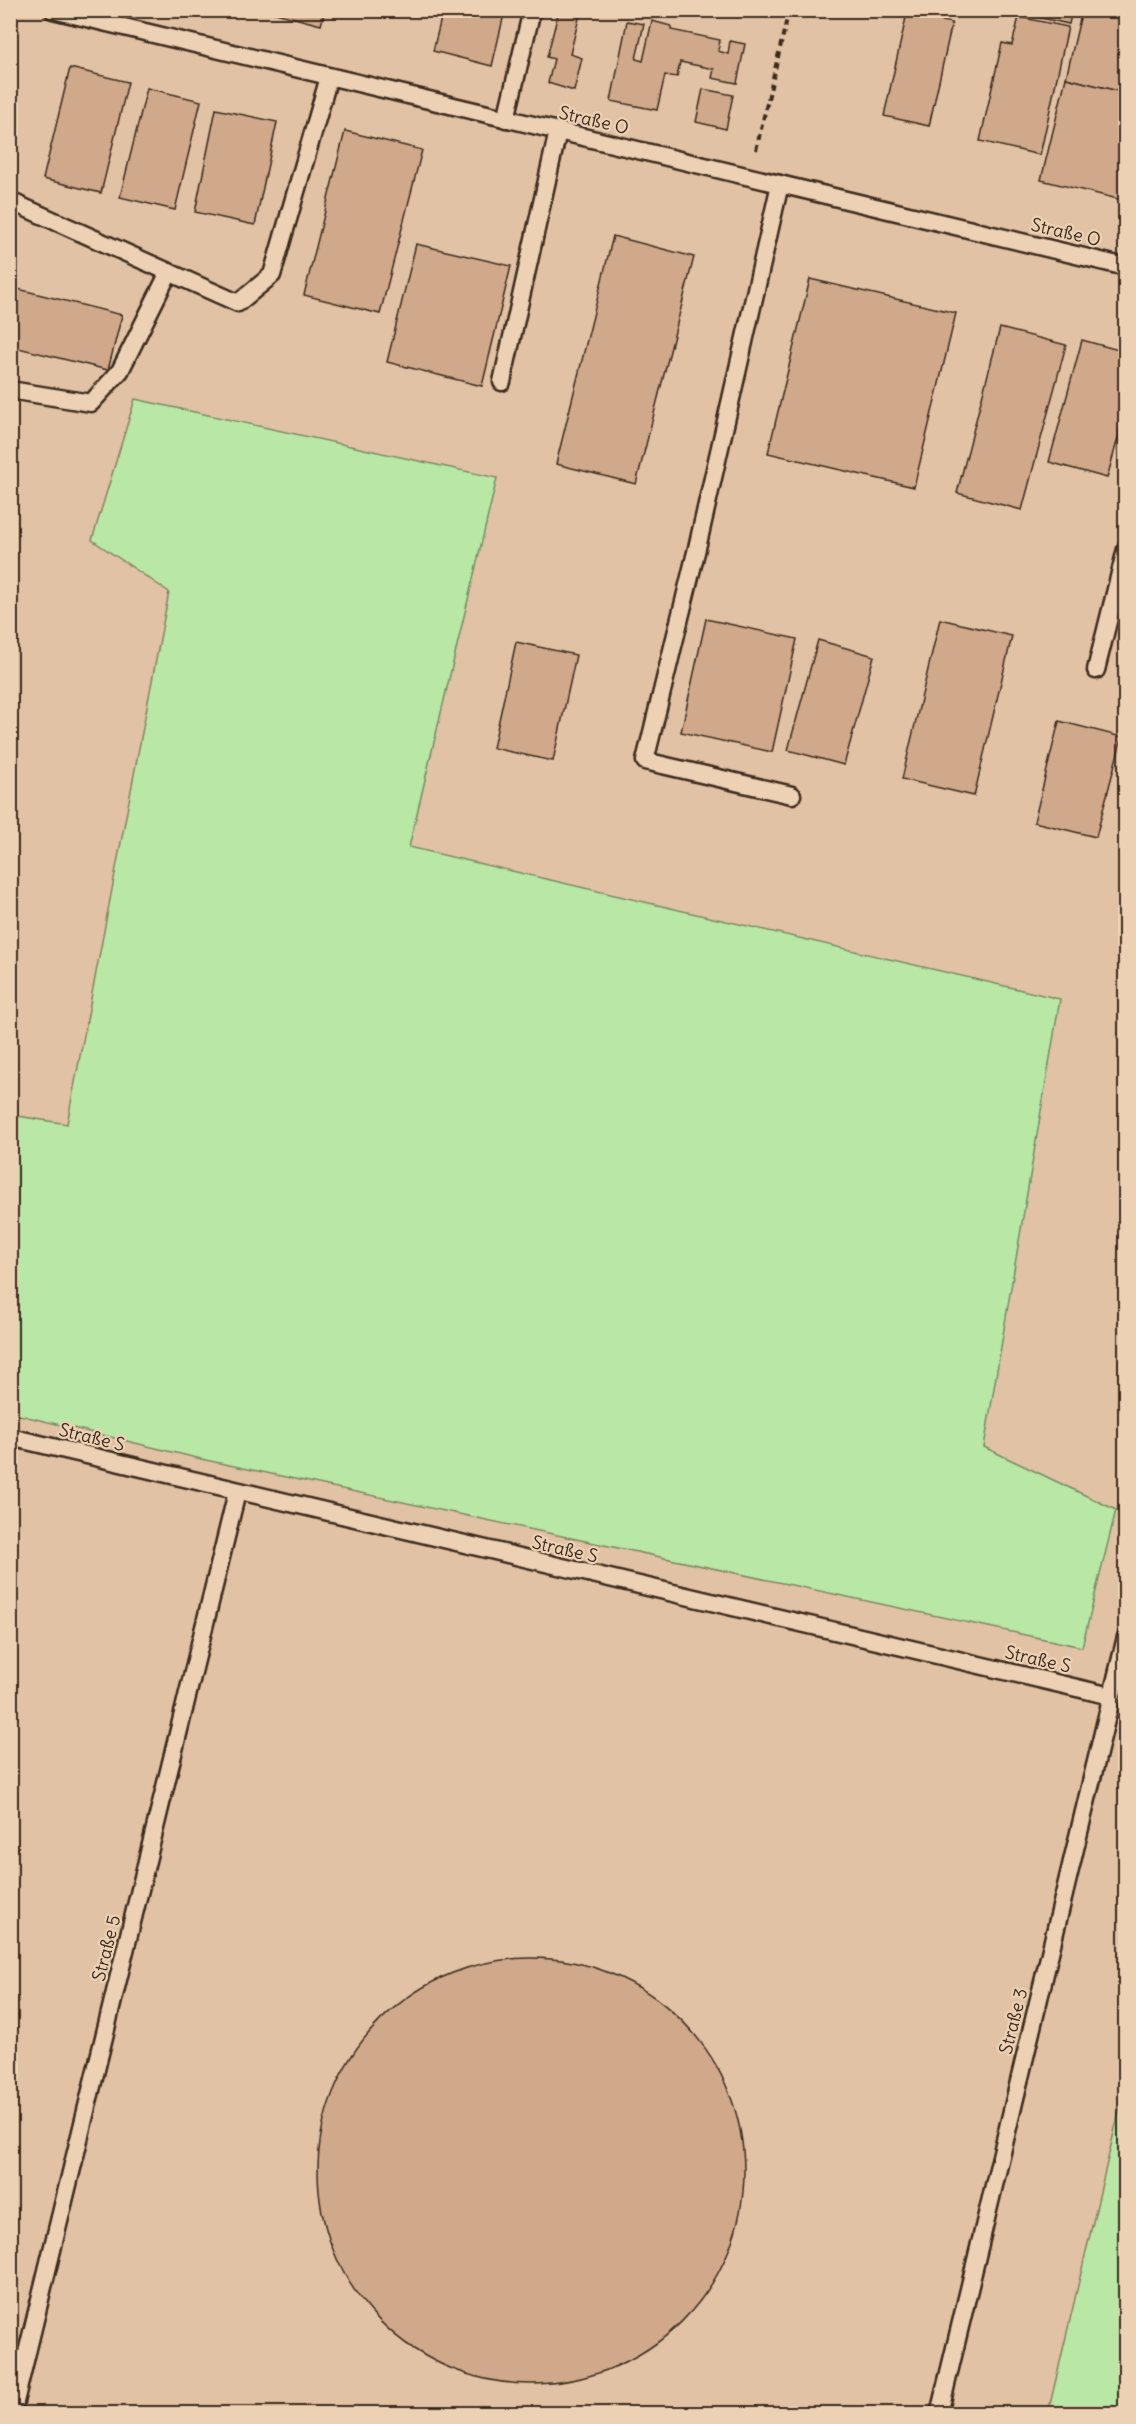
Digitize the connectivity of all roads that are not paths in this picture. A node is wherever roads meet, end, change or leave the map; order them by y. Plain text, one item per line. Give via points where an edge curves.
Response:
1 (53, 10) edge
2 (532, 10) edge
3 (329, 77) junction
4 (506, 119) junction
5 (558, 131) junction
6 (780, 184) junction
7 (10, 201) edge
8 (1125, 267) edge
9 (170, 272) junction
10 (502, 382) dead end
11 (10, 390) edge
12 (1125, 549) edge
13 (1096, 670) dead end
14 (792, 795) dead end
15 (10, 1437) edge
16 (237, 1492) junction
17 (1125, 1637) edge
18 (1112, 1696) junction
19 (12, 2414) edge
20 (939, 2414) edge

1 - 3 lane, Straße O
2 - 4 lane
3 - 4 lane, Straße O
3 - 9 lane via 272,275 238,303
4 - 5 lane, Straße O
5 - 6 lane, Straße O
5 - 10 lane
6 - 8 lane, Straße O
6 - 14 lane via 645,761
7 - 9 lane
9 - 11 lane via 120,371 91,403
12 - 13 lane
15 - 16 lane, Straße S
16 - 18 lane, Straße S
16 - 19 lane, Straße 5
17 - 18 lane, Straße 3
18 - 20 lane, Straße 3

